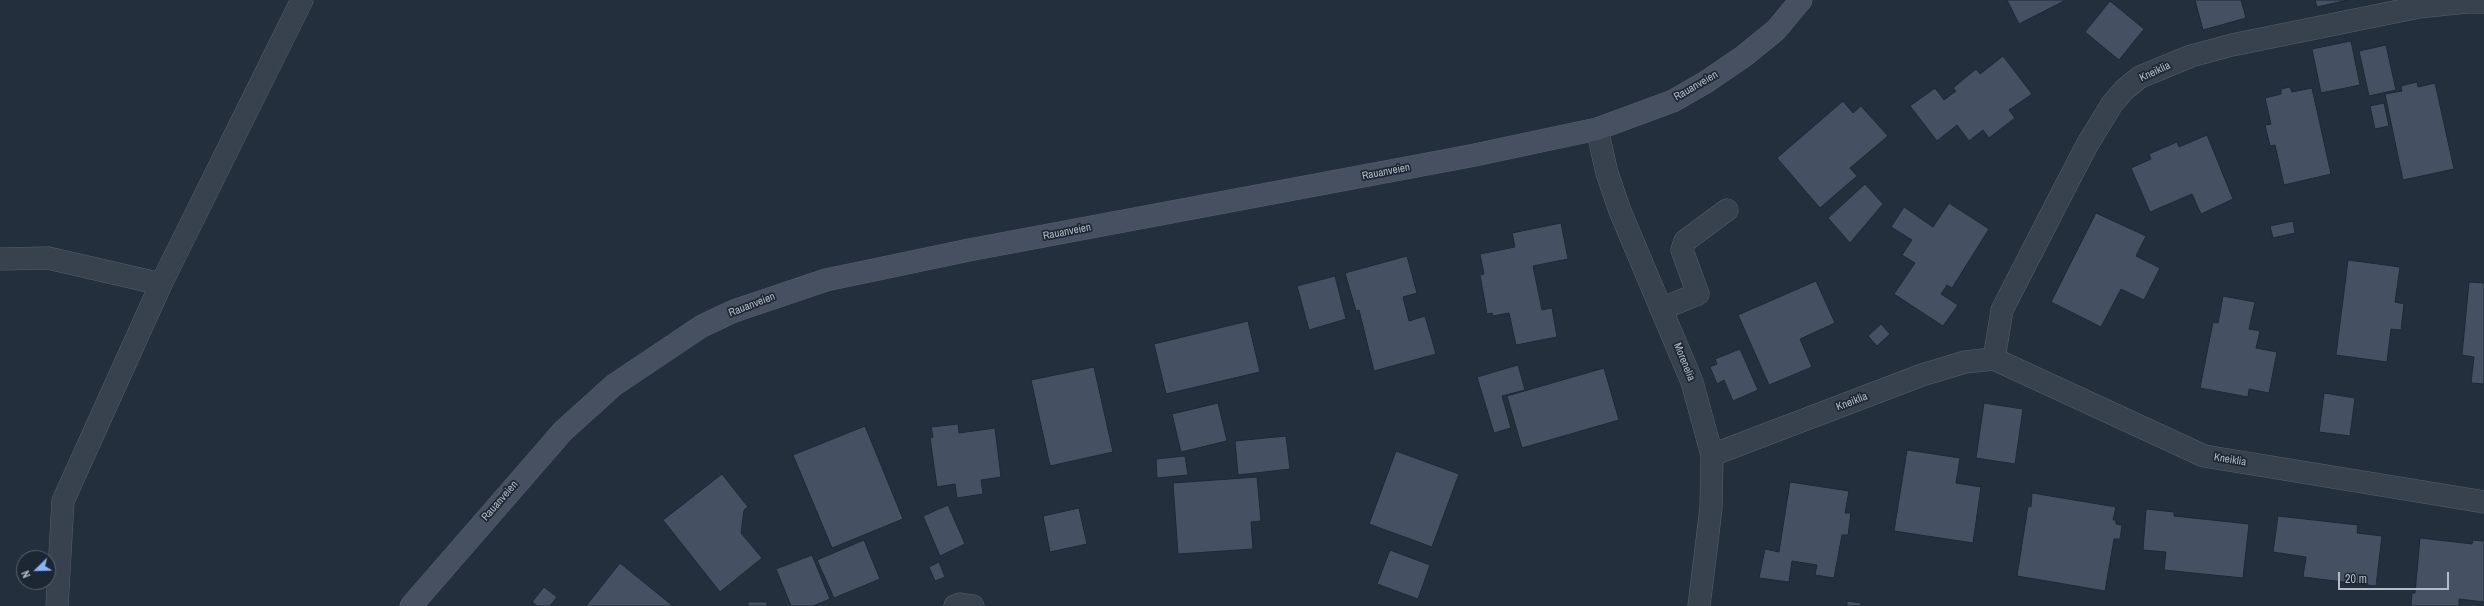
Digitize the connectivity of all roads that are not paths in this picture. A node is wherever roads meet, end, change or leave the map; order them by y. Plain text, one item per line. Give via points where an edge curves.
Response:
1 (302, 0) edge
2 (1801, 0) edge
3 (2484, 2) edge
4 (1597, 129) junction
5 (1727, 210) dead end
6 (0, 259) edge
7 (160, 284) junction
8 (1661, 309) junction
9 (1994, 359) junction
10 (1712, 455) junction
11 (2484, 502) edge
12 (57, 606) edge
13 (411, 606) edge
14 (955, 606) edge
15 (973, 606) edge
16 (1699, 606) edge

1 - 7 street
2 - 4 main road, Rauanveien via 1776,30 1706,82 1673,101
3 - 9 street, Kneiklia via 2419,7 2232,45 2192,56 2140,77 2112,104 2070,178 2002,310
4 - 8 street, Morenelia via 1607,173 1618,205
4 - 13 main road, Rauanveien via 1470,156 977,248 826,280 734,311 702,326 614,385 563,431
5 - 8 street via 1685,241 1682,250 1698,294
6 - 7 street via 48,258
7 - 12 street via 63,501
8 - 10 street, Morenelia via 1692,382
9 - 10 street, Kneiklia via 1965,362 1922,375
9 - 11 street, Kneiklia via 2204,456
10 - 16 street, Morenelia via 1711,508
14 - 15 street

